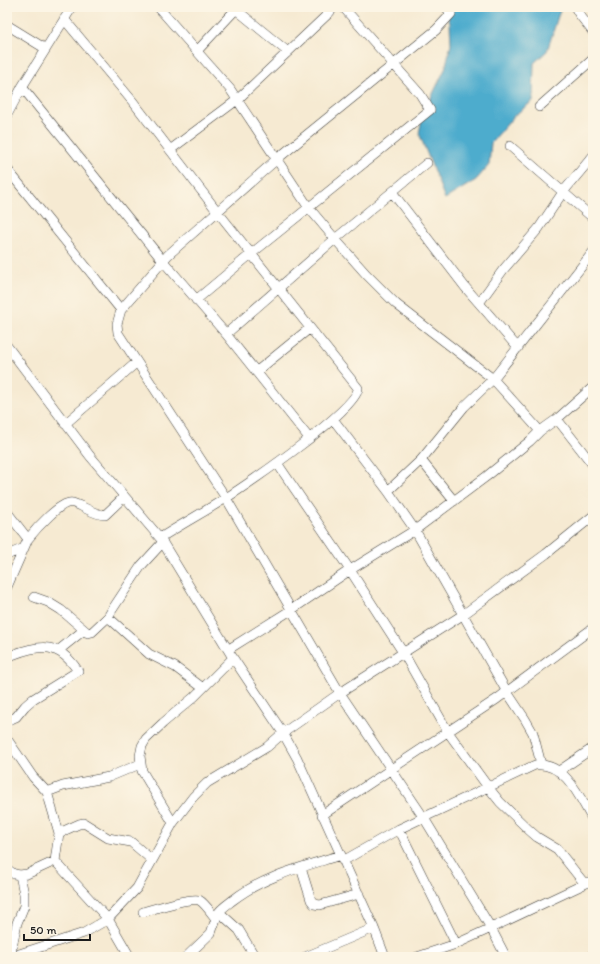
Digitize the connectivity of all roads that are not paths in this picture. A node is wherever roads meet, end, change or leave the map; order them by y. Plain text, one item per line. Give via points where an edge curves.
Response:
1 (72, 7) edge
2 (158, 7) edge
3 (334, 7) edge
4 (343, 7) edge
5 (446, 7) edge
6 (575, 7) edge
7 (235, 8) edge
8 (64, 19) junction
9 (7, 26) edge
10 (593, 32) edge
11 (46, 48) junction
12 (197, 51) junction
13 (288, 52) junction
14 (593, 59) edge
15 (394, 64) junction
16 (22, 87) junction
17 (237, 100) junction
18 (539, 107) dead end
19 (8, 112) edge
20 (510, 146) dead end
21 (170, 150) junction
22 (593, 156) edge
23 (278, 159) junction
24 (427, 163) dead end
25 (7, 169) edge
26 (392, 192) junction
27 (563, 192) junction
28 (309, 208) junction
29 (217, 211) junction
30 (593, 218) edge
31 (334, 239) junction
32 (593, 252) edge
33 (251, 254) junction
34 (163, 261) junction
35 (279, 288) junction
36 (196, 300) junction
37 (479, 303) junction
38 (121, 310) junction
39 (310, 328) junction
40 (226, 334) junction
41 (7, 346) edge
42 (518, 348) junction
43 (137, 362) junction
44 (256, 372) junction
45 (493, 379) junction
46 (593, 387) edge
47 (333, 419) junction
48 (557, 419) junction
49 (65, 424) junction
50 (540, 431) junction
51 (309, 438) junction
52 (420, 460) junction
53 (277, 463) junction
54 (593, 464) edge
55 (388, 491) junction
56 (124, 497) junction
57 (226, 498) junction
58 (454, 502) junction
59 (7, 512) edge
60 (593, 516) edge
61 (415, 530) junction
62 (161, 540) junction
63 (26, 543) junction
64 (7, 556) edge
65 (350, 570) junction
66 (7, 587) edge
67 (34, 597) dead end
68 (291, 610) junction
69 (464, 614) junction
70 (108, 618) junction
71 (593, 628) edge
72 (84, 630) junction
73 (229, 649) junction
74 (59, 650) junction
75 (404, 654) junction
76 (12, 655) dead end
77 (233, 658) junction
78 (203, 688) junction
79 (507, 692) junction
80 (340, 693) junction
81 (7, 721) edge
82 (448, 732) junction
83 (283, 733) junction
84 (7, 739) edge
85 (593, 748) edge
86 (140, 764) junction
87 (541, 764) junction
88 (392, 770) junction
89 (559, 771) junction
90 (488, 787) junction
91 (47, 792) junction
92 (322, 815) junction
93 (424, 818) junction
94 (593, 820) edge
95 (173, 823) junction
96 (399, 829) junction
97 (59, 833) junction
98 (342, 858) junction
99 (152, 860) junction
100 (55, 861) junction
101 (301, 868) junction
102 (7, 869) edge
103 (20, 875) junction
104 (593, 880) edge
105 (584, 883) junction
106 (358, 894) junction
107 (143, 912) dead end
108 (217, 916) junction
109 (108, 919) junction
110 (374, 928) junction
111 (491, 928) junction
112 (456, 944) junction
113 (34, 954) edge
114 (593, 955) edge
115 (10, 957) edge
116 (130, 957) edge
117 (186, 957) edge
118 (254, 957) edge
119 (305, 957) edge
120 (385, 957) edge
121 (417, 957) edge
122 (506, 957) edge
123 (589, 957) edge

1 - 8 street
2 - 12 street
3 - 13 street
4 - 15 street
5 - 15 street via 450,16
6 - 10 street
7 - 12 street
7 - 13 street
8 - 11 street
8 - 21 street
9 - 11 street
11 - 16 street
12 - 17 street
13 - 17 street
14 - 18 street
15 - 23 street
15 - 28 street via 430,110
16 - 19 street
16 - 34 street
17 - 21 street
17 - 23 street
20 - 27 street
21 - 29 street
22 - 27 street
23 - 28 street
23 - 29 street
24 - 26 street
25 - 38 street
26 - 31 street
26 - 37 street
27 - 30 street
27 - 37 street via 539,228
28 - 31 street
28 - 33 street
29 - 33 street
29 - 34 street
31 - 35 street
31 - 45 street via 396,304
32 - 42 street
33 - 35 street
33 - 36 street
34 - 36 street
34 - 38 street
35 - 39 street
35 - 40 street
36 - 40 street
37 - 42 street
38 - 43 street via 117,324 118,333
39 - 44 street
39 - 47 street via 358,388 357,395
40 - 44 street
41 - 49 street
42 - 45 street
43 - 49 street
43 - 57 street
44 - 51 street
45 - 50 street
45 - 52 street via 464,407
46 - 48 street
47 - 51 street
47 - 55 street
48 - 50 street
48 - 54 street
49 - 56 street
50 - 58 street
51 - 53 street
52 - 55 street
52 - 58 street
53 - 57 street
53 - 65 street
55 - 61 street
56 - 62 street
56 - 63 street via 105,515 73,502 66,503 37,528
57 - 62 street
57 - 68 street
58 - 61 street
59 - 63 street
60 - 69 street
61 - 65 street
61 - 69 street
62 - 70 street via 140,566
62 - 73 street
63 - 64 street
63 - 66 street
65 - 68 street
65 - 75 street
67 - 72 street via 61,610
68 - 73 street
68 - 80 street
69 - 75 street
69 - 79 street
70 - 72 street via 92,632
70 - 78 street via 149,654 175,667
71 - 79 street
72 - 74 street
73 - 77 street
74 - 76 street via 40,647
74 - 81 street via 77,672 33,699 16,717
75 - 80 street
75 - 82 street
77 - 78 street
77 - 83 street
78 - 86 street via 146,739 142,746
79 - 82 street
79 - 87 street via 533,733
80 - 83 street
80 - 88 street
82 - 88 street
82 - 90 street
83 - 92 street
83 - 95 street via 267,747 207,783 193,796
84 - 91 street via 33,777
85 - 89 street
86 - 91 street via 109,777 62,786
86 - 95 street
87 - 89 street
87 - 90 street
88 - 92 street
88 - 93 street
89 - 94 street via 574,789
90 - 93 street
90 - 105 street via 528,830 557,849
91 - 97 street
92 - 98 street
93 - 96 street
93 - 111 street
95 - 99 street
96 - 98 street
96 - 112 street
97 - 99 street via 84,823 108,838 131,842
97 - 100 street
98 - 101 street
98 - 106 street
99 - 109 street via 137,888
100 - 103 street
100 - 109 street
101 - 106 street via 311,900 316,905
101 - 108 street via 257,884 238,896
102 - 103 street
103 - 115 street via 24,906 17,923
104 - 105 street
105 - 111 street
106 - 110 street
107 - 108 street via 173,903 196,900 202,902
108 - 117 street via 211,934
108 - 118 street via 238,930
109 - 113 street via 84,933
109 - 116 street
110 - 119 street
110 - 120 street
111 - 112 street
111 - 122 street
112 - 121 street
113 - 115 street
114 - 123 street

